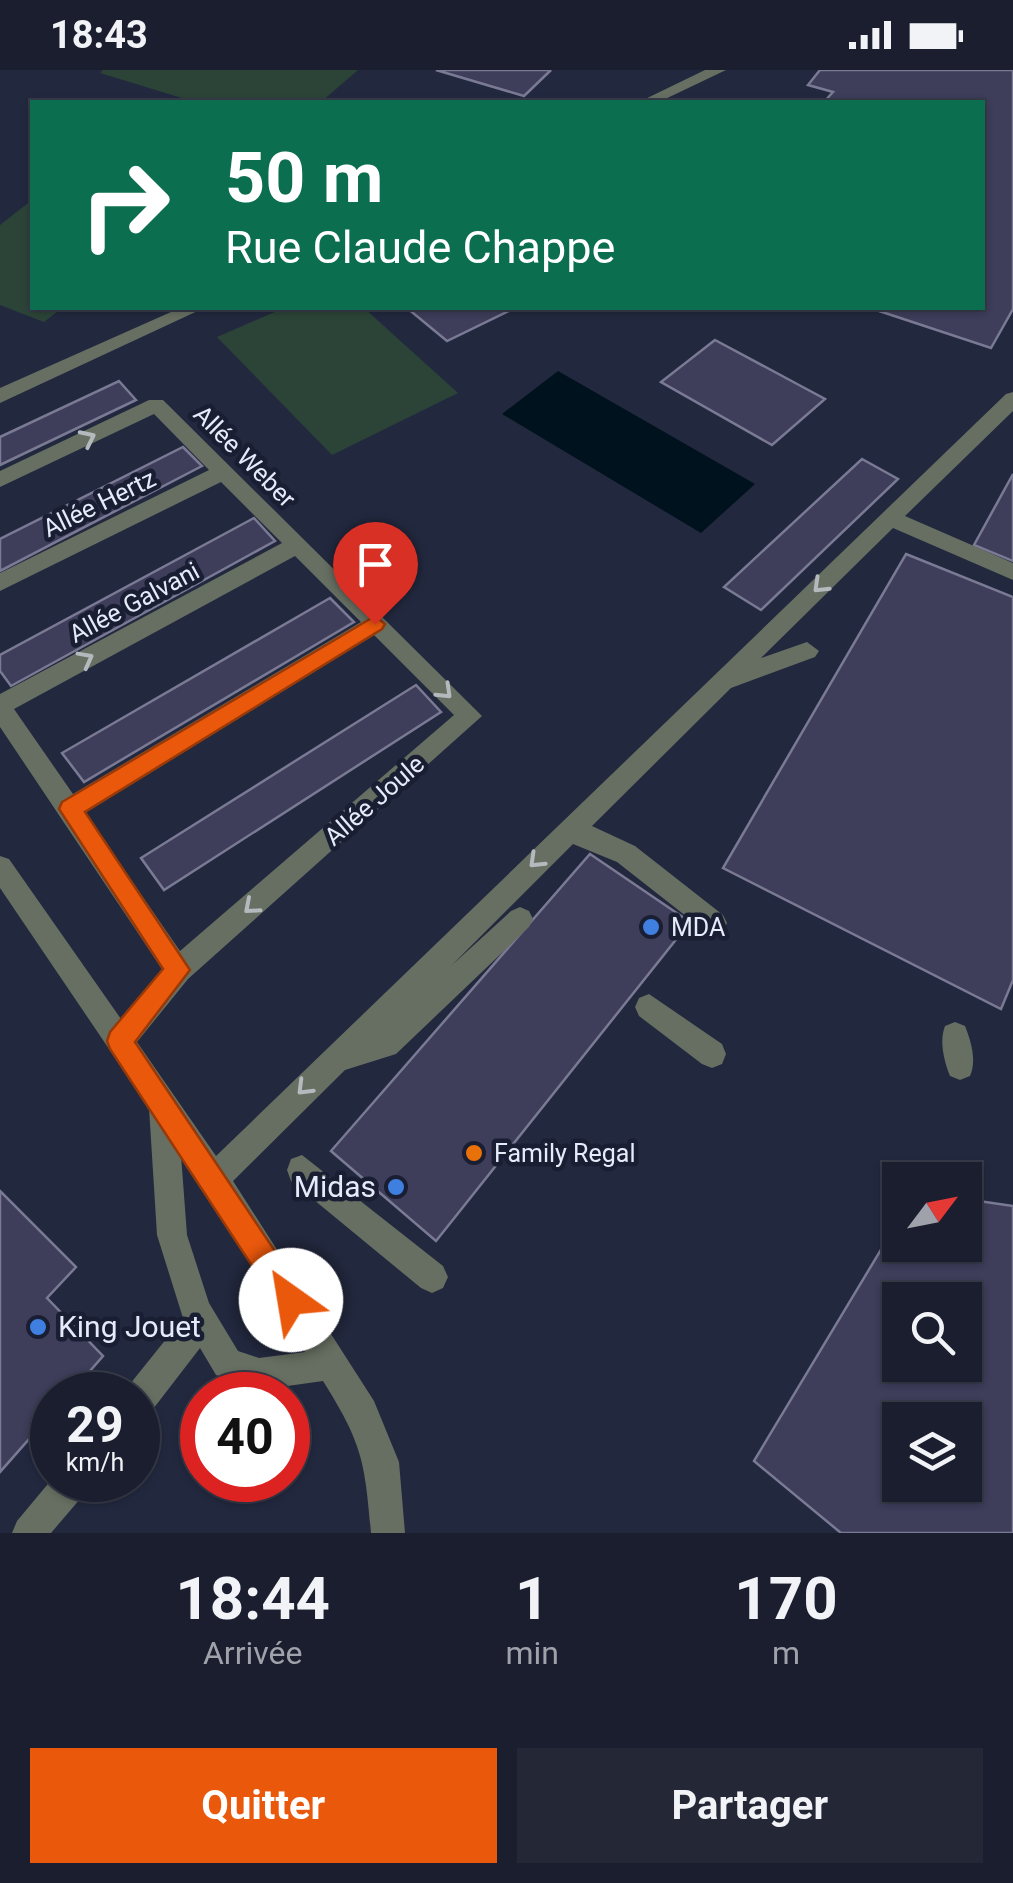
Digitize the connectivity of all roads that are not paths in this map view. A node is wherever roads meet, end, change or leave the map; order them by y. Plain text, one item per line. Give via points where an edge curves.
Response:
1 (718, 70) edge
2 (651, 100) edge
3 (192, 310) edge
4 (0, 396) edge
5 (1013, 398) edge
6 (222, 472) junction
7 (0, 480) edge
8 (890, 518) junction
9 (295, 546) junction
10 (1013, 572) edge
11 (0, 583) edge
12 (375, 624) junction
13 (808, 651) dead end
14 (719, 684) junction
15 (0, 707) edge
16 (70, 809) junction
17 (566, 832) junction
18 (0, 868) edge
19 (520, 919) dead end
20 (714, 923) dead end
21 (178, 970) junction
22 (648, 1007) dead end
23 (954, 1035) dead end
24 (120, 1041) junction
25 (712, 1054) dead end
26 (332, 1060) junction
27 (960, 1066) dead end
28 (164, 1103) junction
29 (302, 1170) dead end
30 (214, 1179) junction
31 (432, 1277) dead end
32 (202, 1320) junction
33 (332, 1364) junction
34 (160, 1373) edge
35 (55, 1502) edge
36 (29, 1533) edge
37 (388, 1533) edge

1 - 2 street
3 - 4 street
5 - 8 street
7 -> 6 street, Allée Weber via 156,405
6 - 9 street, Allée Weber
6 - 11 street, Allée Hertz
8 - 10 street
8 -> 14 street
9 - 12 street, Allée Weber
15 -> 9 street, Allée Galvani
12 - 16 street
12 -> 21 street, Allée Joule via 470,716
13 - 14 street
14 - 17 street
15 - 16 street
16 - 21 street
17 - 20 street via 592,834 622,851
17 -> 26 street
18 - 24 street
19 - 26 street via 386,1044
21 - 24 street
22 - 25 street
23 - 27 street
24 - 28 street
26 -> 30 street
28 - 30 street
28 - 32 street via 172,1235
29 - 31 street
30 - 33 street
32 - 33 street via 227,1364 260,1374
32 - 34 street
33 - 37 street via 382,1462
35 - 36 street

